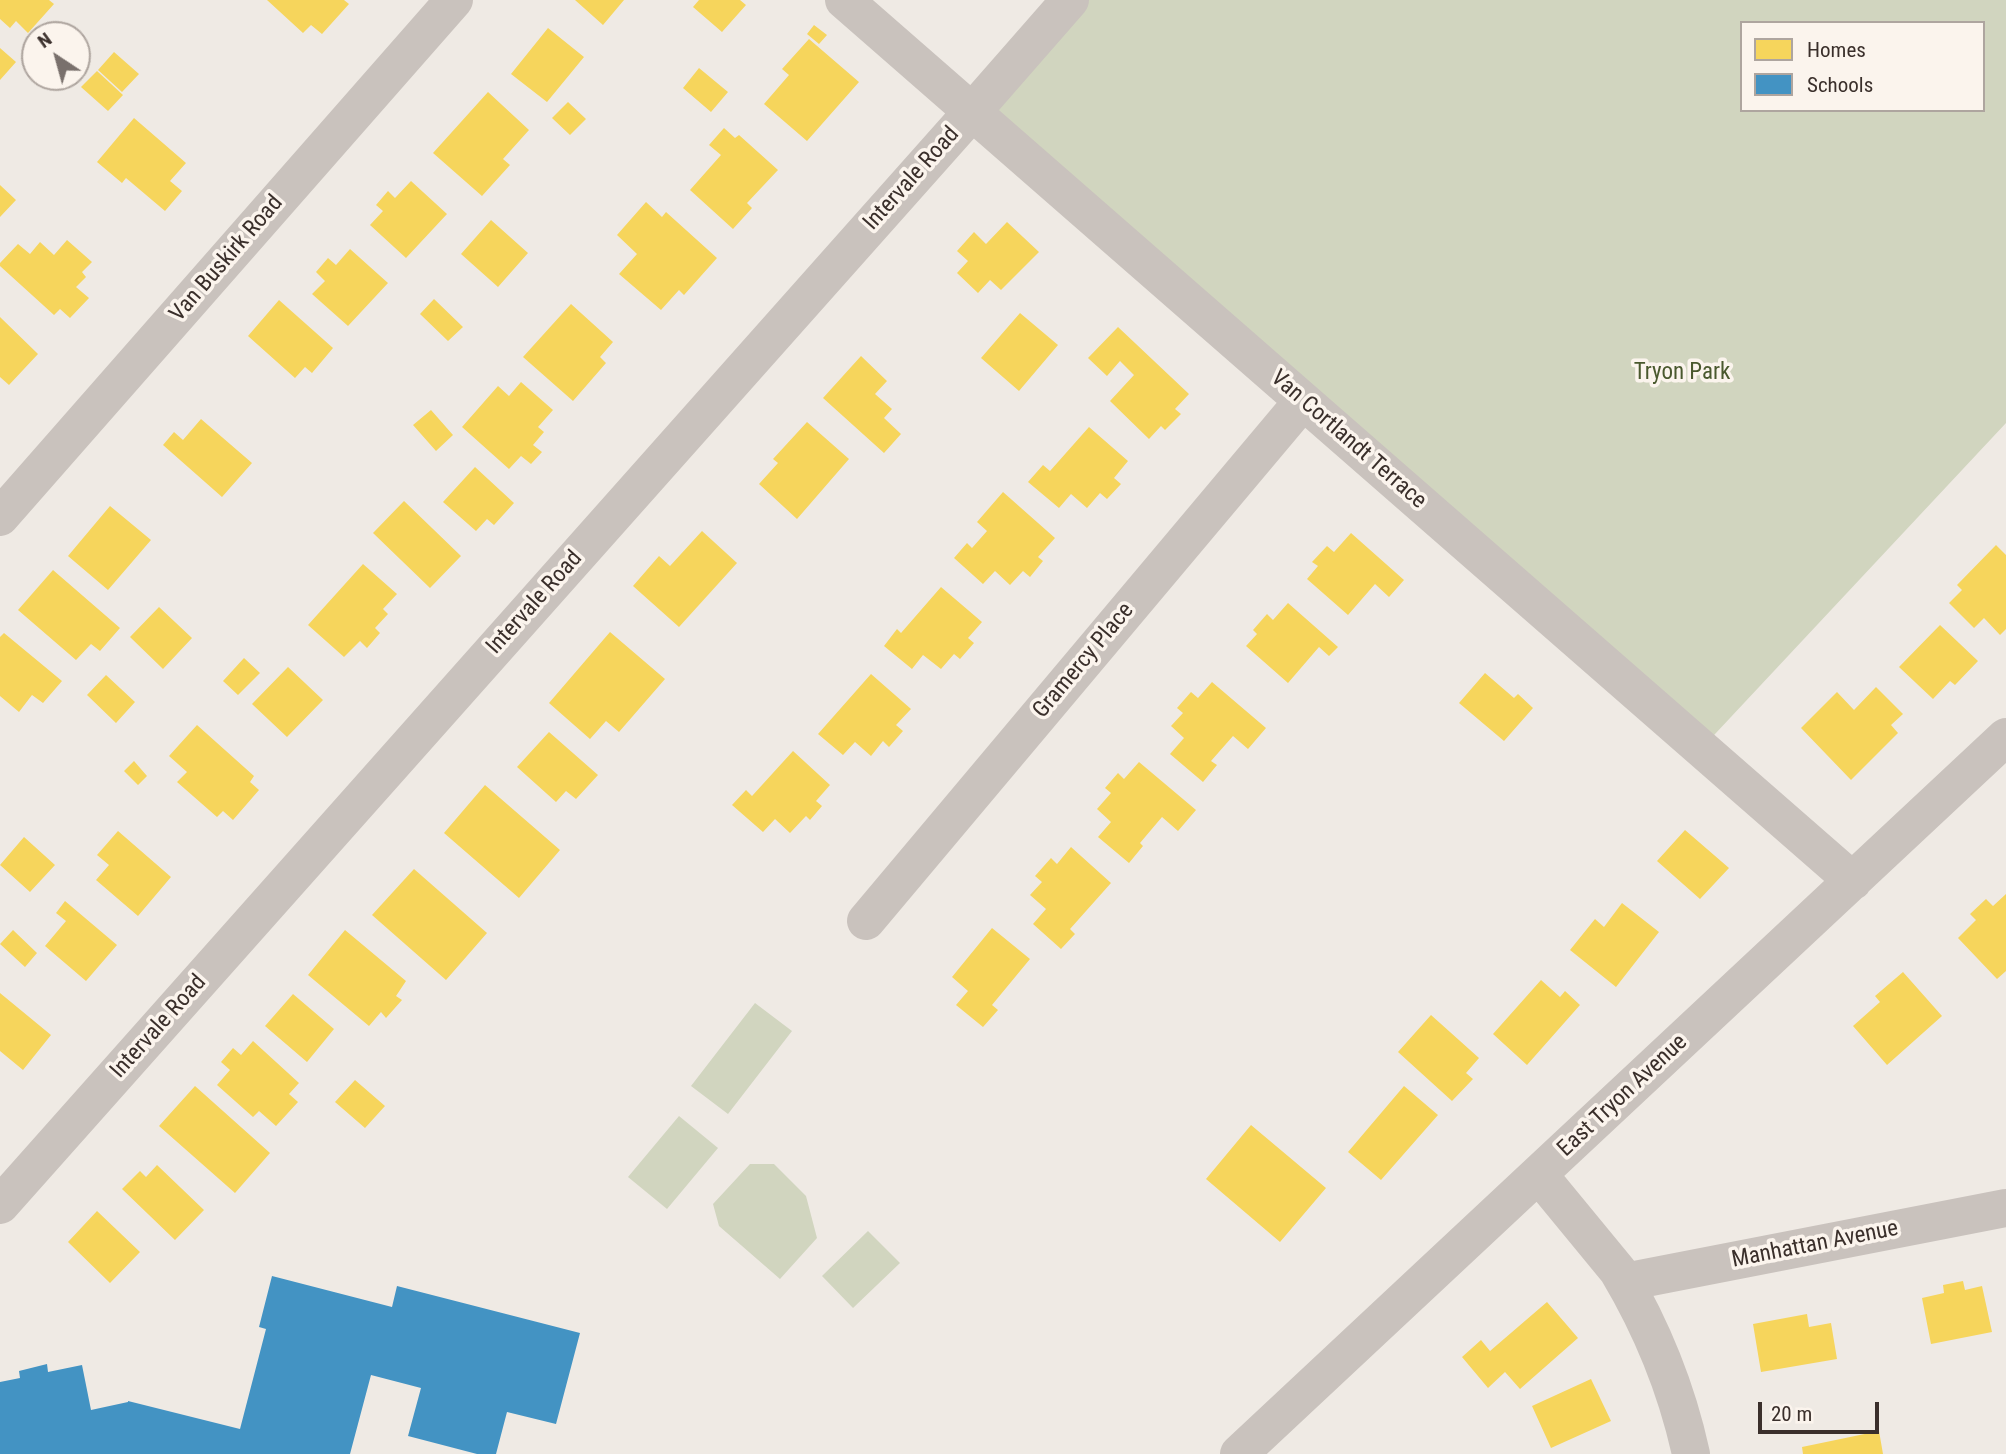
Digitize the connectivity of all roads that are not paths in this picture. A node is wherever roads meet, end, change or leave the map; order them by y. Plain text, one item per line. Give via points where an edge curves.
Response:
1 (454, 0) edge
2 (844, 0) edge
3 (1070, 0) edge
4 (972, 112) junction
5 (1303, 401) junction
6 (0, 517) edge
7 (2006, 737) edge
8 (1853, 881) junction
9 (866, 921) dead end
10 (1539, 1175) junction
11 (0, 1205) edge
12 (2006, 1208) edge
13 (1625, 1282) junction
14 (1240, 1454) edge
15 (1690, 1454) edge

1 - 6 street, Van Buskirk Road
2 - 4 street, Van Cortlandt Terrace
3 - 4 street, Intervale Road
4 - 5 street, Van Cortlandt Terrace
4 - 11 street, Intervale Road
5 - 8 street, Van Cortlandt Terrace
5 - 9 street, Gramercy Place
7 - 8 street, East Tryon Avenue
8 - 10 street, East Tryon Avenue
10 - 13 street
10 - 14 street, East Tryon Avenue
12 - 13 street, Manhattan Avenue
13 - 15 street via 1658,1347 1682,1414

